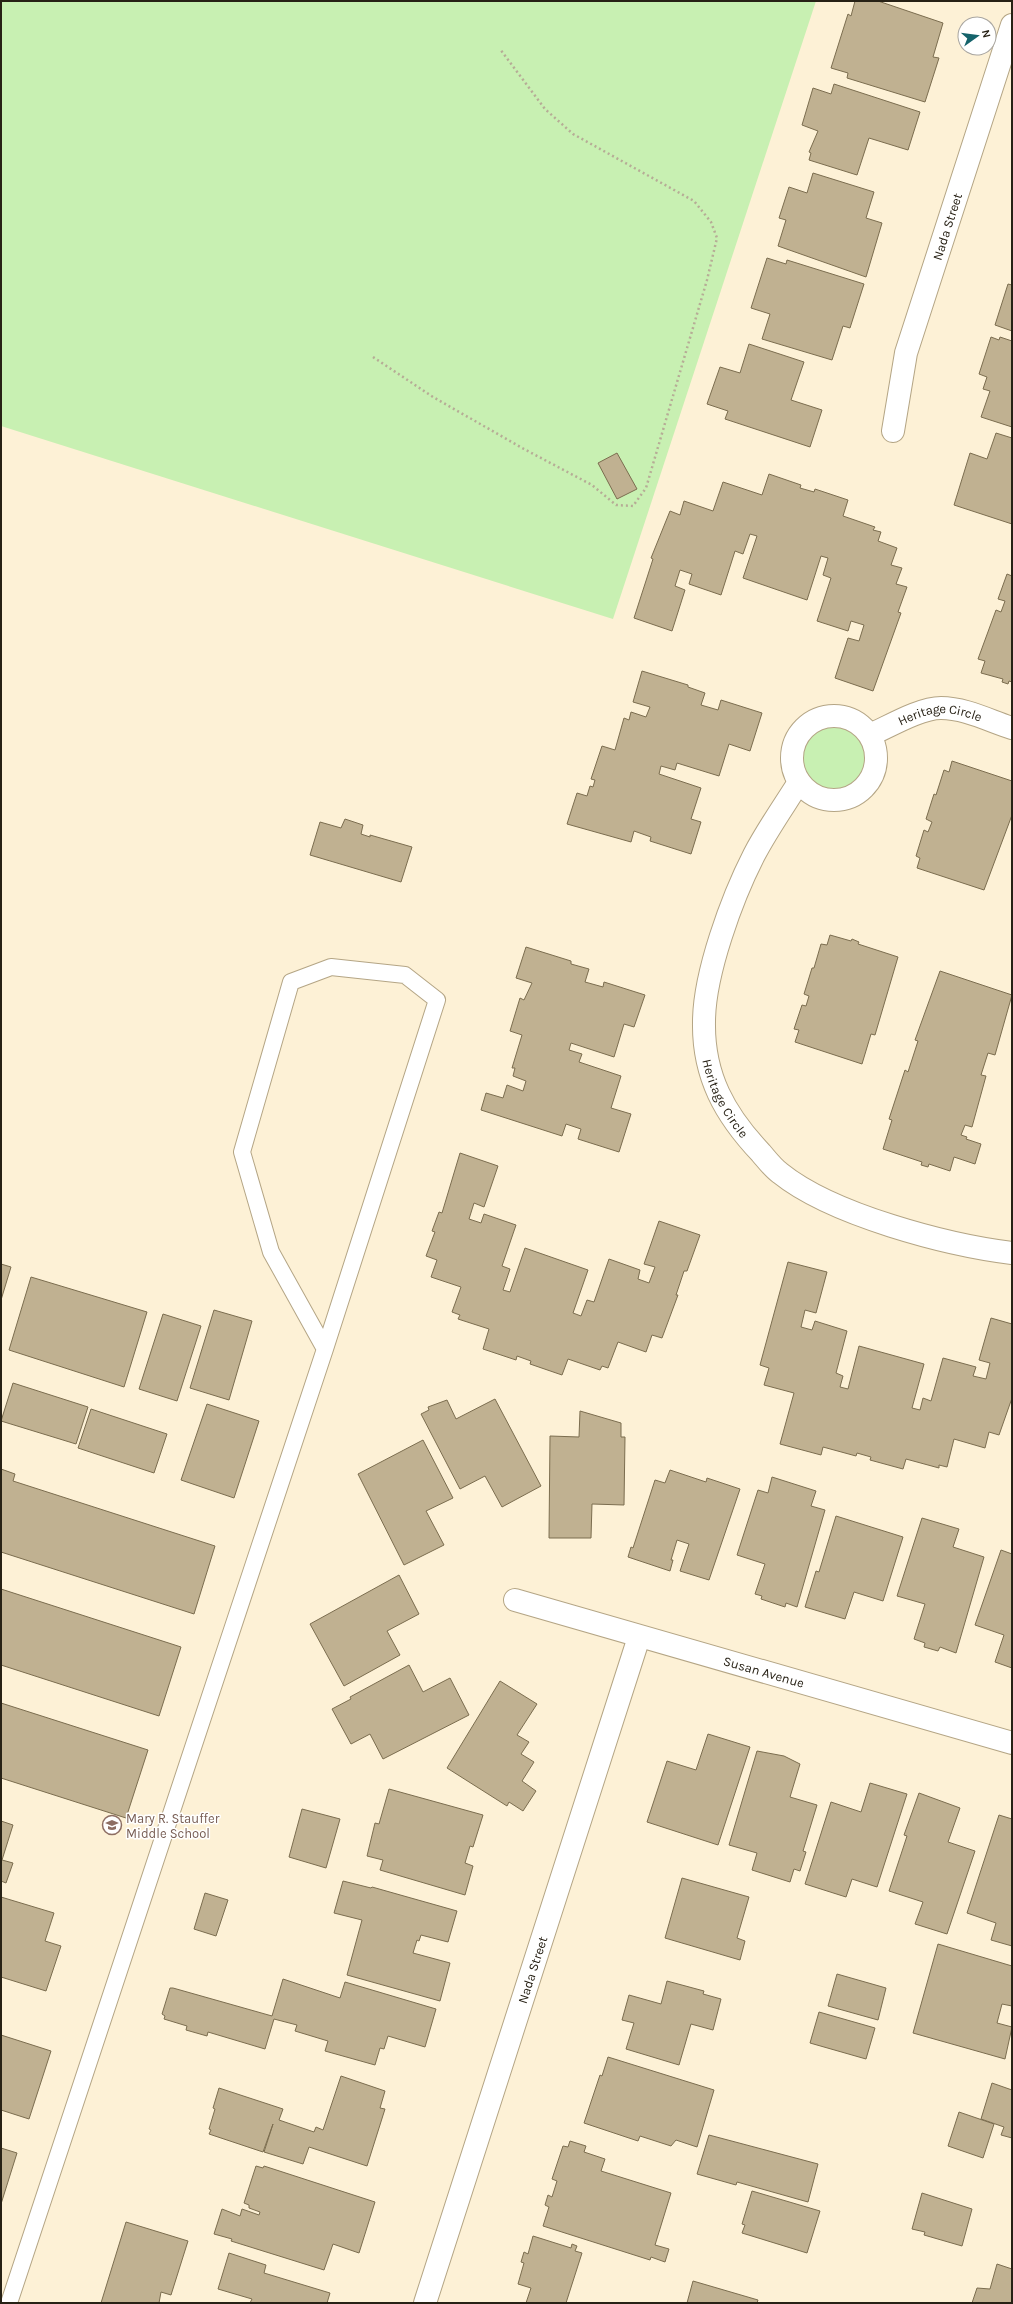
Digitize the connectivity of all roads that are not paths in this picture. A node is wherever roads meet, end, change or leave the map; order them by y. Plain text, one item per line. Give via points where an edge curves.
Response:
1 (1012, 25) edge
2 (893, 431) dead end
3 (1012, 728) edge
4 (870, 735) junction
5 (799, 782) junction
6 (1012, 1253) edge
7 (325, 1349) junction
8 (515, 1600) dead end
9 (639, 1637) junction
10 (1012, 1743) edge
11 (9, 2303) edge
12 (425, 2303) edge

1 - 2 street, Nada Street via 906,353
3 - 4 street, Heritage Circle via 954,709 940,708 926,711
4 - 5 street via 876,748 876,763 872,777 863,789 851,797 837,801 822,799 809,792
4 - 5 street via 855,721 836,715 810,722 794,743 793,769
5 - 6 street, Heritage Circle via 754,856 726,924 711,972 704,1021 706,1057 717,1091 739,1129 780,1173 820,1198 925,1236
7 - 7 lane via 437,1000 405,975 331,967 291,982 242,1152 271,1252
7 - 11 lane
8 - 9 street, Susan Avenue
9 - 10 street, Susan Avenue
9 - 12 street, Nada Street

